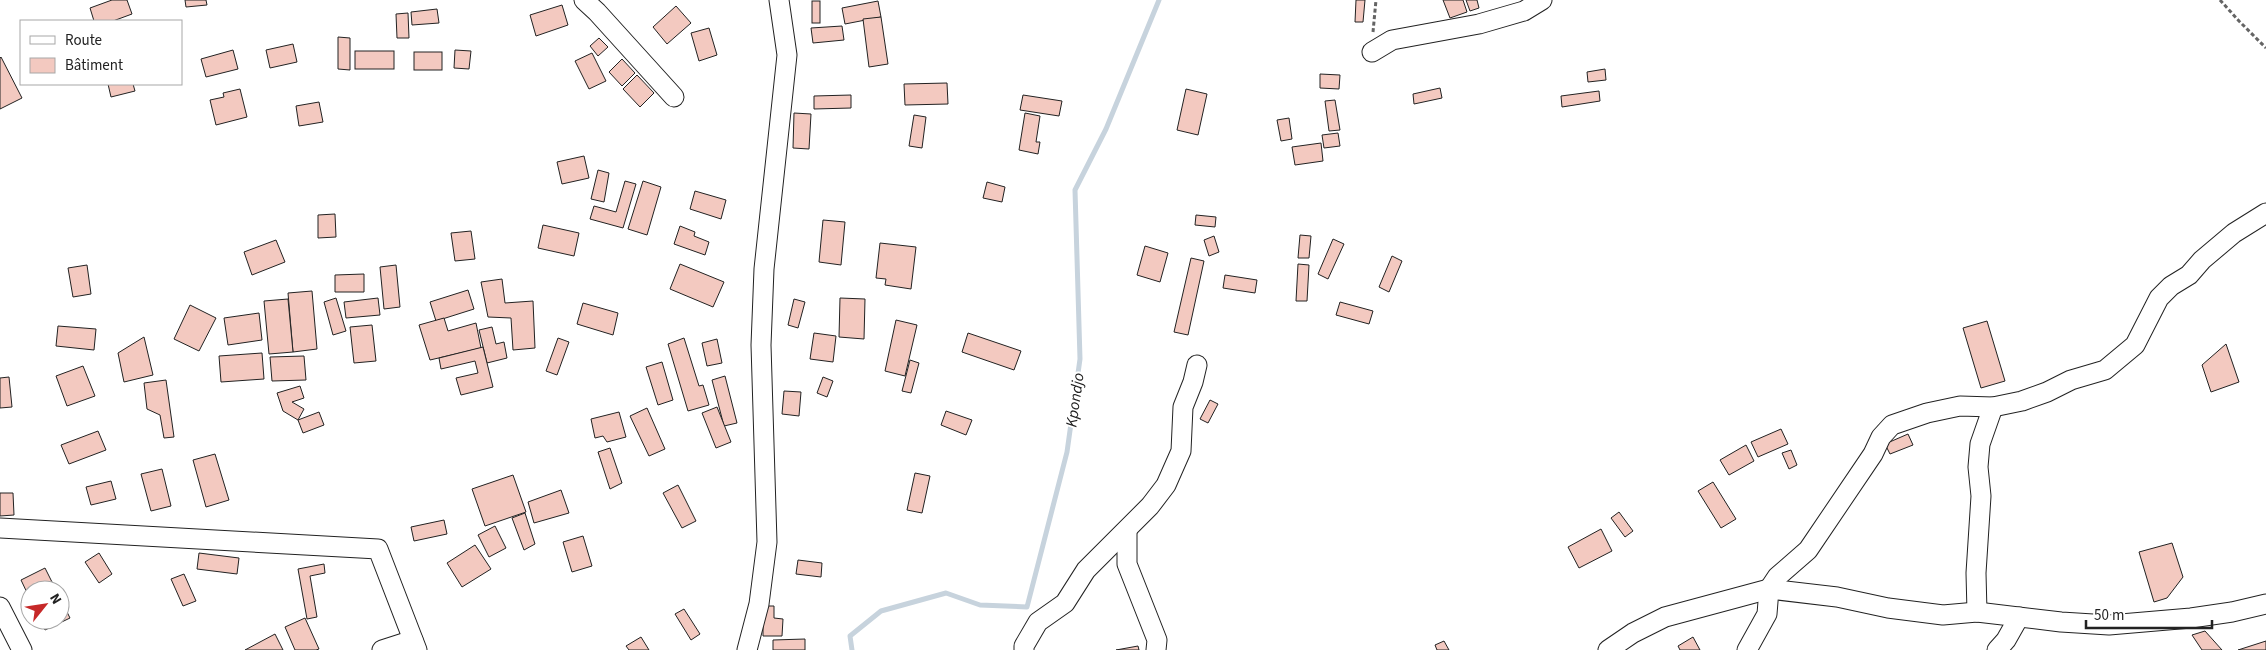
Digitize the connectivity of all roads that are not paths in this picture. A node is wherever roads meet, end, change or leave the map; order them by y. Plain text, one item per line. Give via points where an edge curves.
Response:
1 (584, 0) edge
2 (779, 0) edge
3 (1542, 0) edge
4 (1372, 52) road end
5 (674, 98) dead end
6 (2266, 213) edge
7 (1196, 365) dead end
8 (1993, 407) junction
9 (0, 528) edge
10 (1127, 530) junction
11 (1769, 589) junction
12 (2266, 604) edge
13 (0, 607) edge
14 (1978, 612) junction
15 (2019, 617) junction
16 (415, 645) edge
17 (22, 650) edge
18 (382, 650) edge
19 (748, 650) edge
20 (1024, 650) edge
21 (1156, 650) edge
22 (1608, 650) edge
23 (1747, 650) edge
24 (1997, 650) edge

1 - 5 street
2 - 19 street via 787,55 764,269 761,345 767,542 759,604
3 - 4 street via 1524,11 1479,24 1392,40
6 - 8 street via 2234,233 2189,275 2171,286 2159,298 2135,345 2105,370 2070,380 2022,401
7 - 10 street via 1183,407 1180,451 1170,477 1150,506
8 - 11 street via 1960,406 1892,425 1808,550 1777,577
8 - 14 street via 1980,444 1978,467 1981,496 1976,574
9 - 16 street via 378,549
10 - 20 street via 1086,570 1065,603 1038,622
10 - 21 street via 1127,564 1157,640
11 - 14 street via 1943,615
11 - 22 street via 1665,617
11 - 23 street via 1767,614
12 - 15 street via 2150,623 2108,625
13 - 17 street
14 - 15 street
15 - 24 street
16 - 18 street

